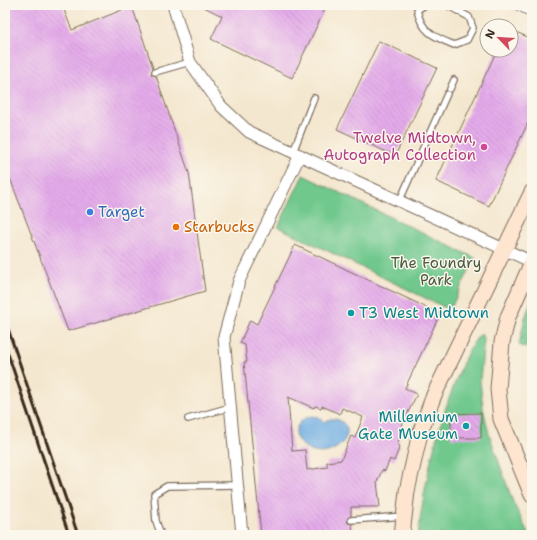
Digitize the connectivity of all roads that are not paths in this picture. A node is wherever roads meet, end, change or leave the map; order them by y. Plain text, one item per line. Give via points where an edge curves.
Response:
1 (173, 5) edge
2 (425, 5) edge
3 (447, 5) edge
4 (520, 5) edge
5 (457, 7) edge
6 (532, 11) edge
7 (190, 62) junction
8 (155, 72) dead end
9 (454, 80) dead end
10 (314, 98) dead end
11 (296, 153) junction
12 (532, 192) edge
13 (400, 200) junction
14 (504, 250) junction
15 (532, 262) edge
16 (231, 407) junction
17 (188, 419) dead end
18 (238, 485) junction
19 (532, 495) edge
20 (404, 516) junction
21 (351, 520) dead end
22 (161, 535) edge
23 (242, 535) edge
24 (402, 535) edge

1 - 7 street
2 - 5 lane via 418,10 419,21 430,34 454,45 467,40 472,28 469,17
3 - 5 lane
4 - 6 street
7 - 8 lane
7 - 11 street via 221,106 249,132
9 - 13 lane
10 - 11 lane
11 - 13 street
11 - 16 street via 239,281 224,338
12 - 14 main road
13 - 14 street
14 - 15 street
14 - 20 main road via 434,395 420,434
15 - 19 main road via 508,317 502,342 498,389 501,419
16 - 17 lane
16 - 18 street
18 - 22 lane via 167,486 154,494 156,521
18 - 23 street
20 - 21 lane
20 - 24 main road

